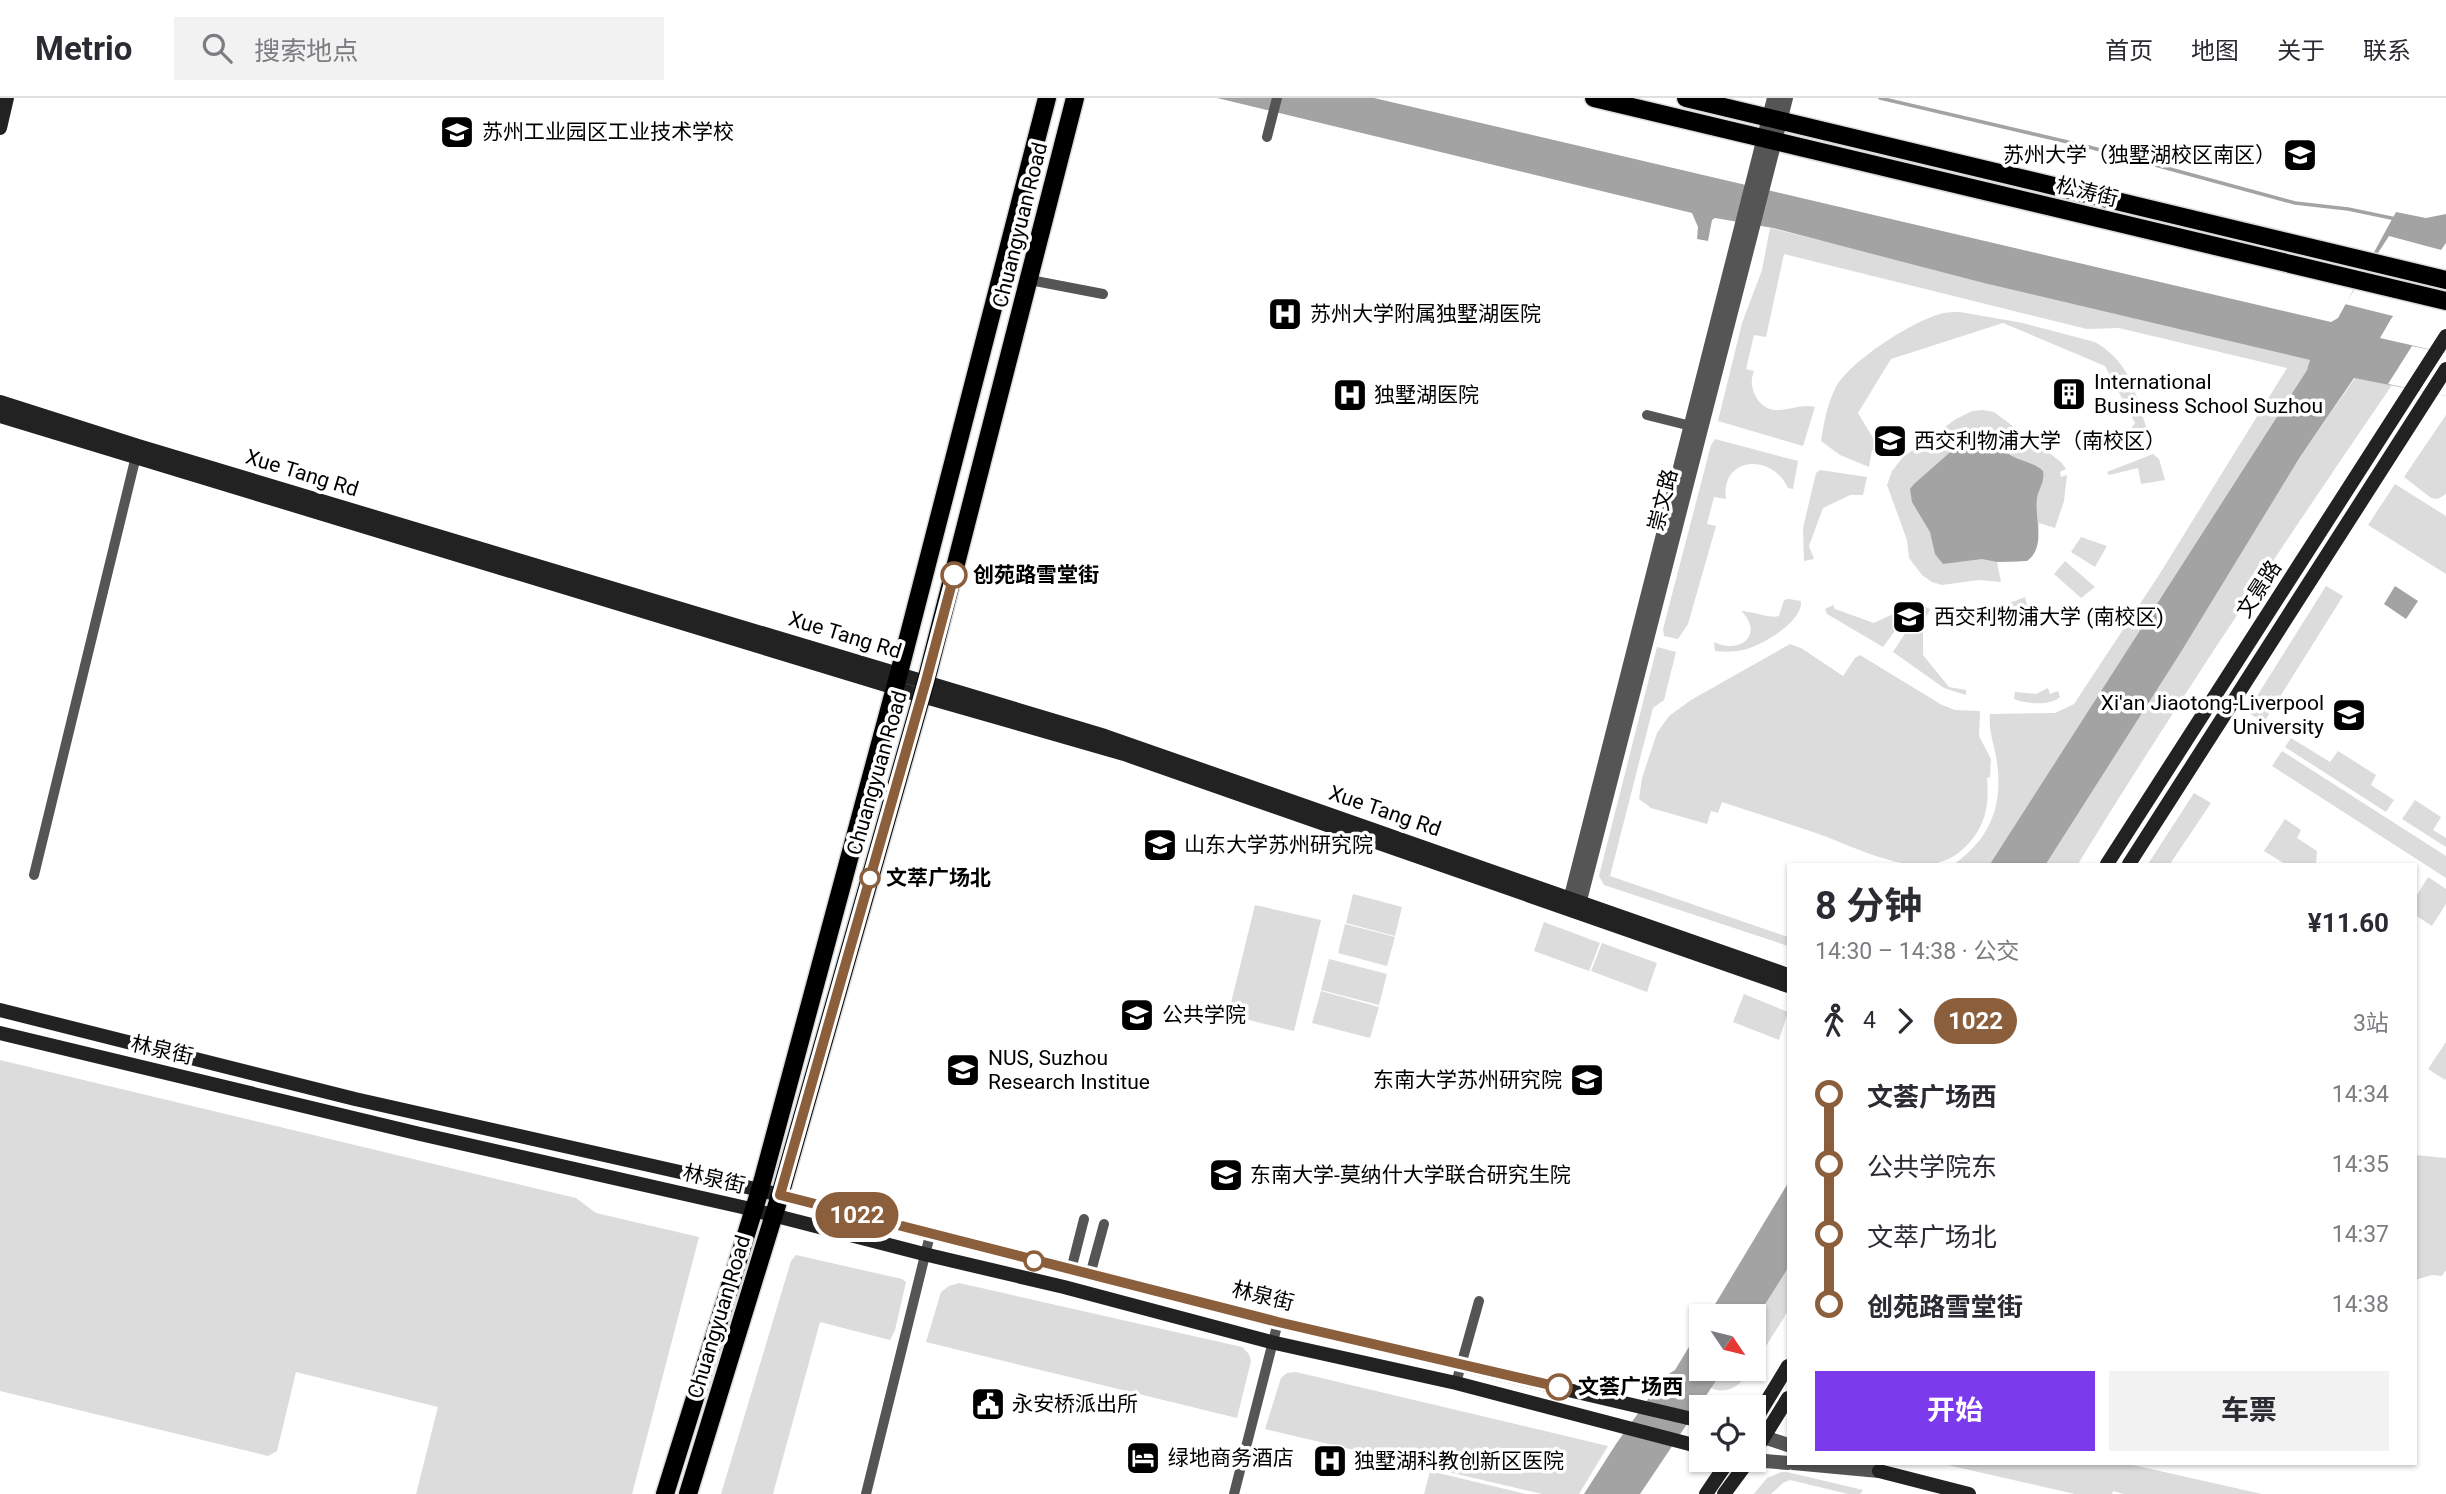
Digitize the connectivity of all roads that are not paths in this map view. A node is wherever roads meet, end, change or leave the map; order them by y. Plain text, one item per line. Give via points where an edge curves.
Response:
1 (7, 98) edge
2 (1047, 98) edge
3 (1075, 98) edge
4 (1278, 98) edge
5 (1594, 98) edge
6 (1686, 98) edge
7 (1774, 98) edge
8 (1786, 98) edge
9 (1775, 119) junction
10 (0, 128) edge
11 (1267, 137) dead end
12 (1770, 139) junction
13 (1030, 280) junction
14 (2446, 280) edge
15 (1103, 294) dead end
16 (2446, 301) edge
17 (2444, 339) edge
18 (2446, 369) edge
19 (0, 402) edge
20 (0, 416) edge
21 (1650, 416) dead end
22 (1691, 426) junction
23 (137, 451) junction
24 (897, 680) junction
25 (924, 688) junction
26 (2108, 863) edge
27 (2130, 863) edge
28 (34, 875) dead end
29 (1574, 906) junction
30 (1787, 975) edge
31 (1787, 986) edge
32 (0, 1010) edge
33 (0, 1033) edge
34 (760, 1190) junction
35 (780, 1195) junction
36 (752, 1209) junction
37 (774, 1215) junction
38 (1084, 1219) dead end
39 (1104, 1224) dead end
40 (930, 1235) junction
41 (924, 1254) junction
42 (1071, 1270) junction
43 (1090, 1275) junction
44 (1479, 1301) dead end
45 (1278, 1322) junction
46 (1271, 1342) junction
47 (1461, 1364) junction
48 (1787, 1368) edge
49 (1456, 1383) junction
50 (1787, 1399) edge
51 (1766, 1402) edge
52 (1689, 1418) edge
53 (1766, 1427) edge
54 (1766, 1438) edge
55 (1689, 1444) edge
56 (1787, 1445) edge
57 (1766, 1461) edge
58 (1787, 1463) edge
59 (1813, 1465) edge
60 (1860, 1465) edge
61 (1879, 1471) junction
62 (1721, 1472) edge
63 (1741, 1472) edge
64 (665, 1494) edge
65 (688, 1494) edge
66 (866, 1494) edge
67 (1234, 1494) edge
68 (1706, 1494) edge
69 (1724, 1494) edge
70 (1969, 1494) edge

1 - 10 main road
2 - 24 main road, Chuangyuan Road
3 - 13 main road, Chuangyuan Road
4 - 11 street
5 - 12 main road, 松涛街
6 - 9 main road, 松涛街
7 - 9 street, 崇文路
8 - 9 street, 崇文路
9 - 12 street, 崇文路
9 - 14 main road, 松涛街
12 - 16 main road, 松涛街
12 - 22 street, 崇文路
13 - 15 street
13 - 25 main road, Chuangyuan Road
17 - 26 main road, 文景路
18 - 27 main road, 文景路
19 - 23 main road, Xue Tang Rd
20 - 23 main road, Xue Tang Rd
21 - 22 street
22 - 29 street, 崇文路
23 - 24 main road, Xue Tang Rd
23 - 28 street
24 - 25 main road, Xue Tang Rd
24 - 34 main road, Chuangyuan Road
25 - 29 main road, Xue Tang Rd
25 - 35 main road, Chuangyuan Road
29 - 30 main road, Xue Tang Rd
29 - 31 main road, Xue Tang Rd
32 - 34 main road, 林泉街 via 355,1099
33 - 36 main road, 林泉街
34 - 35 main road, 林泉街
34 - 36 main road, Chuangyuan Road
35 - 37 main road, Chuangyuan Road
35 - 40 main road, 林泉街
36 - 37 main road, 林泉街
36 - 64 main road, Chuangyuan Road
37 - 41 main road, 林泉街
37 - 65 main road, Chuangyuan Road
38 - 42 street
39 - 43 street
40 - 41 street
40 - 42 main road, 林泉街
41 - 46 main road, 林泉街
41 - 66 street
42 - 43 main road, 林泉街
43 - 45 main road, 林泉街
44 - 47 street
45 - 46 street
45 - 47 main road, 林泉街
46 - 49 main road, 林泉街
46 - 67 street
47 - 49 street
47 - 52 main road, 林泉街
48 - 51 main road
49 - 55 main road, 林泉街
50 - 53 main road
54 - 56 street
57 - 58 street
59 - 61 street
60 - 61 street
61 - 70 main road
62 - 68 main road
63 - 69 main road

